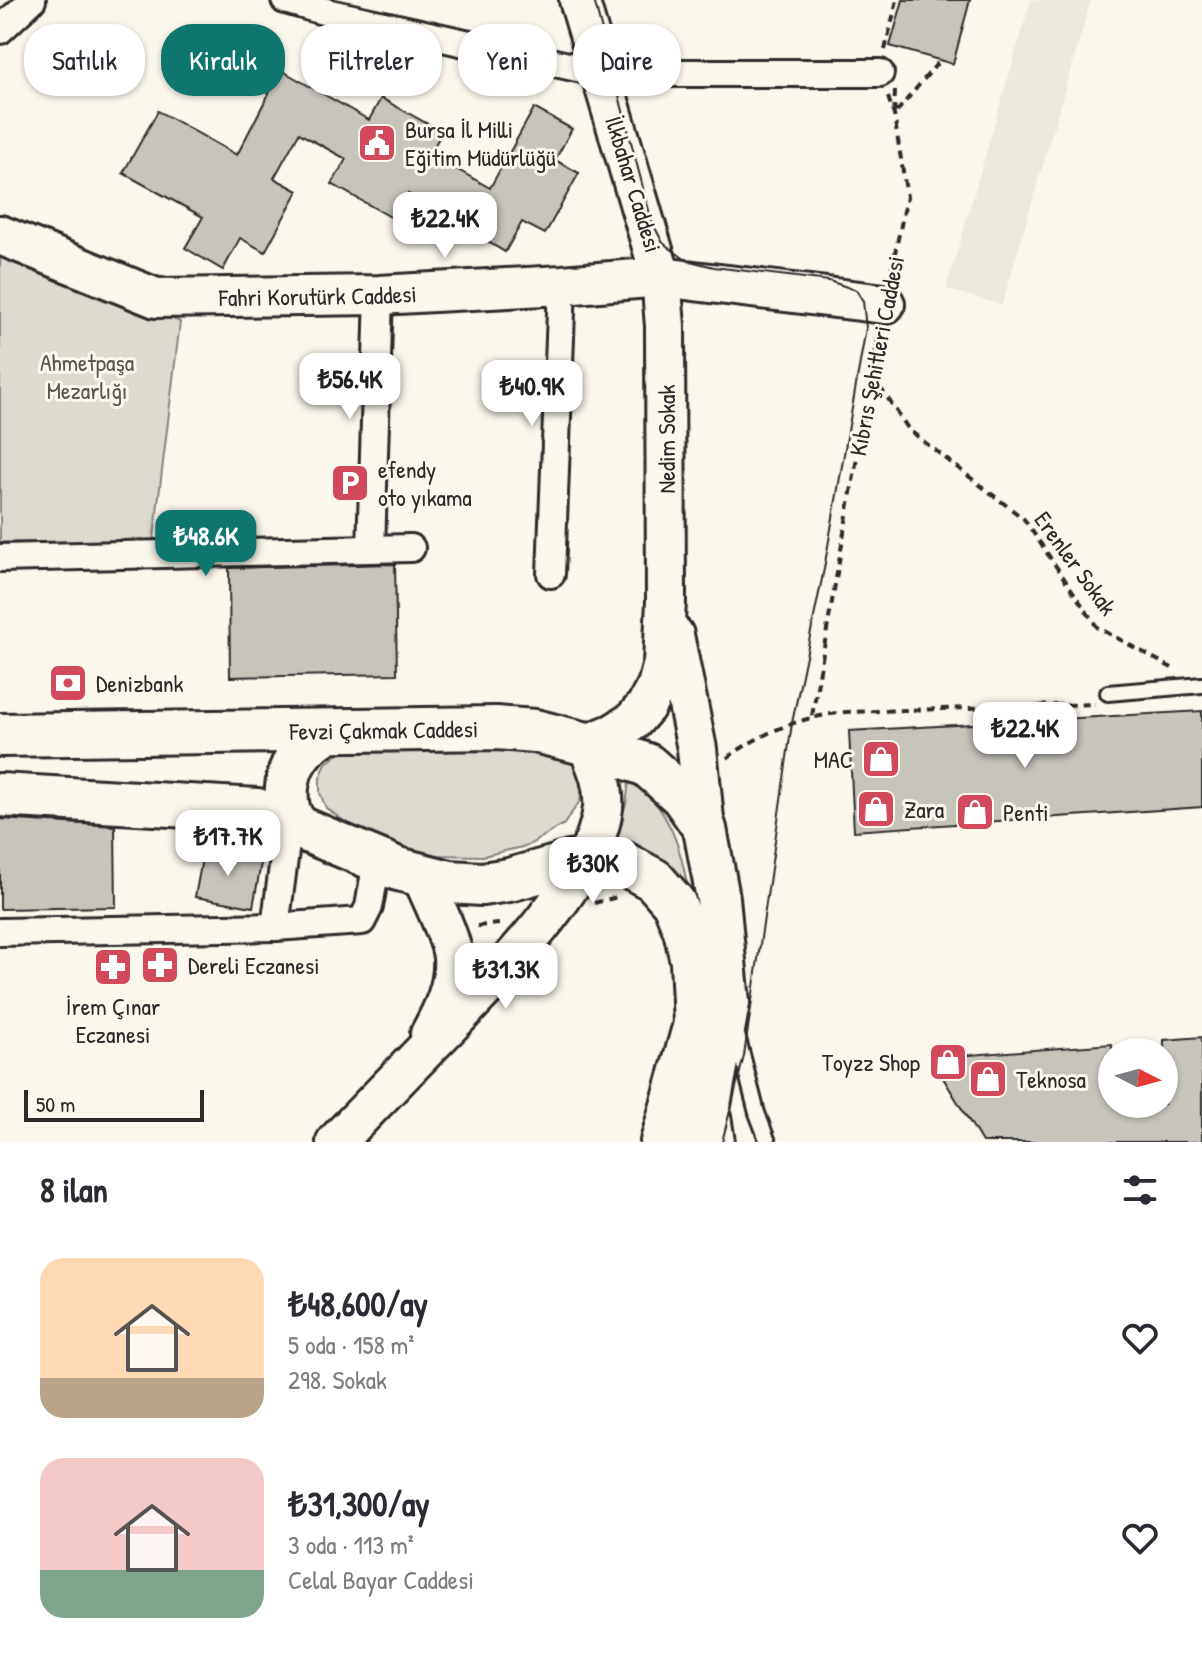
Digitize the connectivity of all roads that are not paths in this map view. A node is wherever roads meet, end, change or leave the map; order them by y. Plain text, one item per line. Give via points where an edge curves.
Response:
1 (285, 0) edge
2 (579, 0) edge
3 (332, 6) edge
4 (586, 24) edge
5 (573, 66) edge
6 (681, 75) edge
7 (888, 80) road end
8 (607, 96) edge
9 (0, 235) edge
10 (661, 277) junction
11 (562, 285) junction
12 (379, 295) junction
13 (885, 304) road end
14 (411, 548) dead end
15 (371, 549) junction
16 (0, 558) edge
17 (551, 574) dead end
18 (666, 601) junction
19 (1202, 685) edge
20 (1108, 698) road end
21 (328, 731) junction
22 (0, 735) edge
23 (587, 744) junction
24 (0, 795) edge
25 (703, 810) junction
26 (293, 823) junction
27 (591, 860) junction
28 (399, 869) junction
29 (275, 927) junction
30 (0, 932) edge
31 (728, 1003) junction
32 (719, 1050) junction
33 (414, 1061) junction
34 (336, 1142) edge
35 (662, 1142) edge
36 (700, 1142) edge
37 (727, 1142) edge
38 (768, 1142) edge

1 - 3 street
2 - 4 main road, İlkbahar Caddesi
3 - 5 street
6 - 7 street
8 - 10 main road, İlkbahar Caddesi
9 - 12 main road, Fahri Korutürk Caddesi via 156,298
10 - 11 main road, Fahri Korutürk Caddesi
10 - 13 main road, Fahri Korutürk Caddesi
10 - 18 main road, Nedim Sokak
11 - 12 main road, Fahri Korutürk Caddesi
11 - 17 street
12 - 15 street
14 - 15 street
15 - 16 street
18 - 23 main road via 663,663 646,706 633,721
18 - 25 main road via 685,681
19 - 20 lane
21 - 22 main road, Fevzi Çakmak Caddesi
21 - 23 main road, Fevzi Çakmak Caddesi via 496,728
21 - 26 main road via 297,757 286,799
23 - 25 main road, Fevzi Çakmak Caddesi via 647,765
23 - 27 main road via 602,780 603,807
24 - 26 main road via 257,810
25 - 31 main road
26 - 28 main road
26 - 29 street
27 - 28 main road via 482,884
27 - 33 main road via 477,997
27 - 35 main road via 621,862 654,880 674,903 687,940 695,1024
28 - 29 street via 362,921
28 - 33 main road via 453,956 443,1010
29 - 30 street
31 - 32 main road
31 - 38 lane
32 - 36 main road
32 - 37 lane
33 - 34 main road

